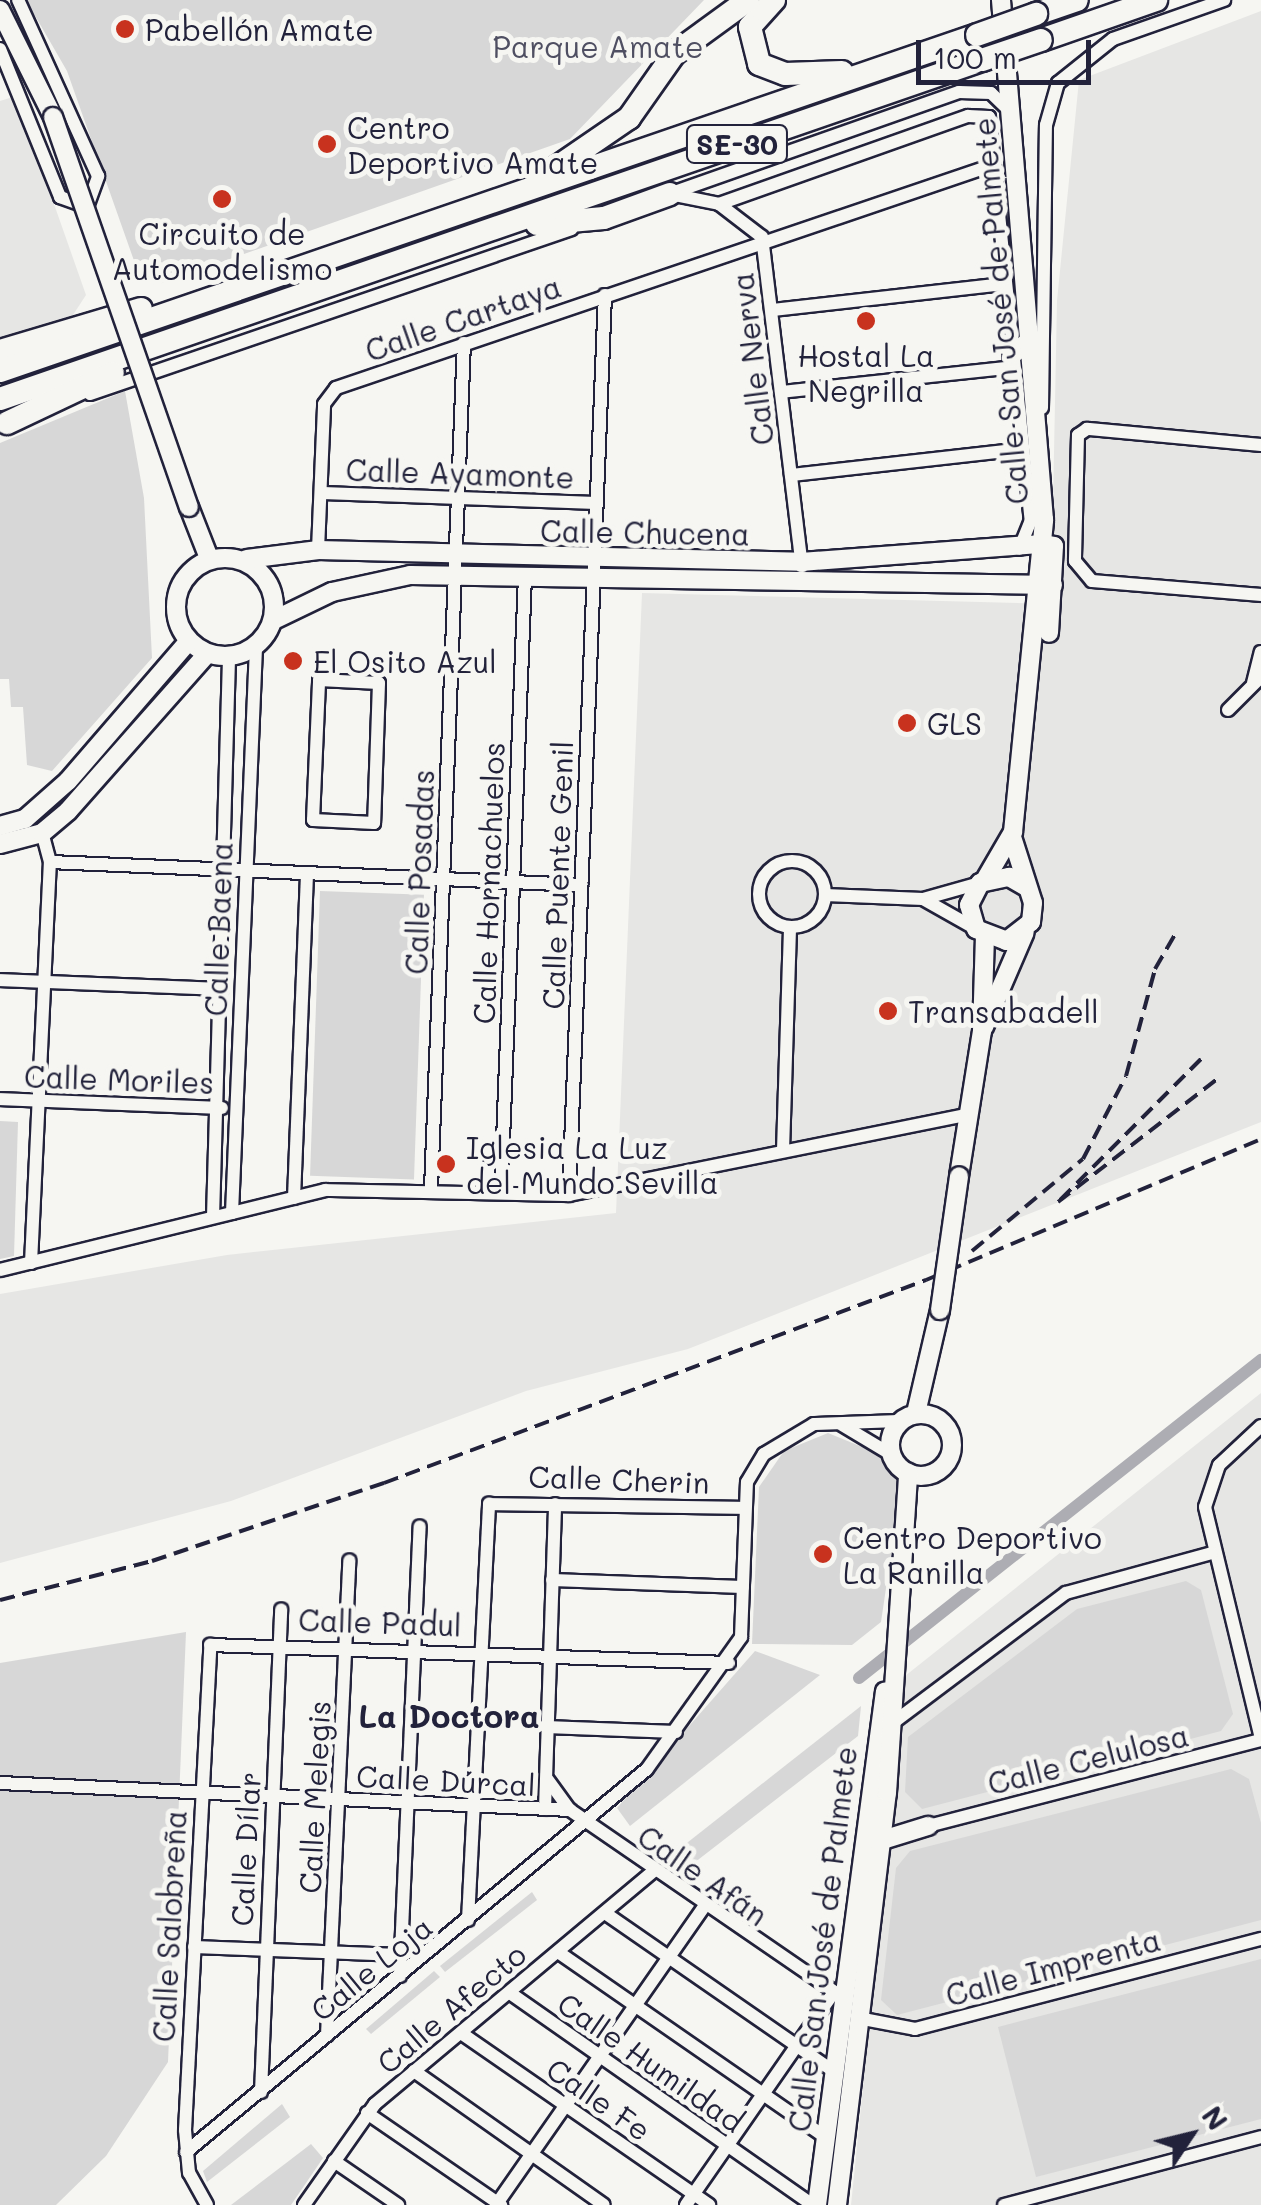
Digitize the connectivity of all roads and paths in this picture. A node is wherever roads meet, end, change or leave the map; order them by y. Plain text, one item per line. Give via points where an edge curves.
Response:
1 (18, 0) edge
2 (748, 0) edge
3 (774, 0) edge
4 (1001, 0) edge
5 (1077, 0) edge
6 (1156, 0) edge
7 (1224, 0) edge
8 (0, 10) edge
9 (0, 49) edge
10 (880, 68) junction
11 (1012, 113) junction
12 (993, 165) junction
13 (518, 193) junction
14 (670, 194) junction
15 (719, 204) junction
16 (604, 218) junction
17 (493, 229) junction
18 (762, 236) junction
19 (280, 276) junction
20 (1006, 284) junction
21 (605, 295) junction
22 (772, 310) junction
23 (225, 321) junction
24 (1032, 338) junction
25 (464, 344) junction
26 (0, 352) edge
27 (1013, 361) junction
28 (0, 371) edge
29 (782, 392) junction
30 (0, 399) edge
31 (4, 425) edge
32 (1040, 430) junction
33 (1261, 445) edge
34 (1022, 449) junction
35 (791, 475) junction
36 (322, 494) junction
37 (460, 499) junction
38 (598, 503) junction
39 (1042, 544) junction
40 (1019, 549) junction
41 (318, 550) junction
42 (209, 558) junction
43 (595, 558) junction
44 (248, 559) junction
45 (456, 566) junction
46 (802, 571) junction
47 (525, 576) junction
48 (594, 578) junction
49 (1039, 585) junction
50 (1261, 595) edge
51 (274, 620) junction
52 (188, 642) junction
53 (256, 647) junction
54 (1261, 652) edge
55 (207, 654) junction
56 (230, 657) junction
57 (1257, 682) edge
58 (1034, 692) junction
59 (1228, 710) dead end
60 (374, 823) joint
61 (0, 826) edge
62 (42, 834) junction
63 (1012, 837) junction
64 (0, 844) edge
65 (50, 862) junction
66 (228, 870) junction
67 (246, 871) junction
68 (307, 874) junction
69 (443, 879) junction
70 (513, 882) junction
71 (983, 882) junction
72 (582, 884) junction
73 (1026, 888) junction
74 (825, 895) junction
75 (923, 899) junction
76 (790, 927) junction
77 (1025, 931) junction
78 (980, 933) junction
79 (0, 980) edge
80 (42, 982) junction
81 (222, 989) junction
82 (982, 1032) junction
83 (0, 1099) edge
84 (38, 1101) junction
85 (218, 1108) junction
86 (235, 1108) junction
87 (970, 1114) junction
88 (783, 1151) junction
89 (431, 1189) junction
90 (501, 1192) junction
91 (569, 1195) junction
92 (294, 1198) junction
93 (232, 1213) junction
94 (213, 1217) junction
95 (31, 1262) junction
96 (0, 1270) edge
97 (917, 1417) junction
98 (836, 1422) junction
99 (1261, 1426) edge
100 (892, 1455) junction
101 (917, 1475) junction
102 (555, 1504) junction
103 (745, 1508) junction
104 (420, 1526) dead end
105 (1212, 1552) junction
106 (349, 1561) dead end
107 (552, 1580) junction
108 (743, 1586) junction
109 (281, 1609) dead end
110 (280, 1643) junction
111 (210, 1645) joint
112 (347, 1648) junction
113 (414, 1650) junction
114 (481, 1651) junction
115 (549, 1655) junction
116 (729, 1662) junction
117 (889, 1681) junction
118 (890, 1725) junction
119 (546, 1726) junction
120 (676, 1732) junction
121 (1261, 1739) edge
122 (548, 1780) junction
123 (0, 1783) edge
124 (887, 1793) junction
125 (200, 1794) junction
126 (272, 1798) junction
127 (338, 1800) junction
128 (406, 1804) junction
129 (473, 1806) junction
130 (545, 1809) junction
131 (570, 1810) junction
132 (588, 1823) junction
133 (928, 1826) junction
134 (882, 1837) junction
135 (860, 1851) junction
136 (654, 1871) junction
137 (704, 1907) junction
138 (605, 1913) junction
139 (468, 1920) junction
140 (1261, 1938) edge
141 (194, 1947) junction
142 (266, 1949) junction
143 (332, 1952) junction
144 (558, 1952) junction
145 (400, 1955) junction
146 (668, 1959) junction
147 (400, 1976) junction
148 (510, 1993) junction
149 (837, 1996) junction
150 (635, 2008) junction
151 (858, 2018) junction
152 (461, 2033) junction
153 (327, 2035) junction
154 (796, 2047) junction
155 (599, 2058) junction
156 (832, 2070) junction
157 (852, 2071) junction
158 (414, 2072) junction
159 (261, 2092) junction
160 (760, 2097) junction
161 (566, 2107) junction
162 (368, 2113) junction
163 (825, 2137) junction
164 (1261, 2138) edge
165 (727, 2146) junction
166 (186, 2152) junction
167 (532, 2154) junction
168 (334, 2162) junction
169 (690, 2199) edge
170 (499, 2204) edge
171 (207, 2205) edge
172 (304, 2205) edge
173 (398, 2205) edge
174 (604, 2205) edge
175 (709, 2205) edge
176 (815, 2205) edge
177 (837, 2205) edge
178 (1004, 2205) edge

1 - 9 street via 98,176 92,204 74,209 60,197
2 - 13 highway via 674,54 629,118
3 - 10 highway via 747,40 772,72
4 - 11 street, Calle San José de Palmete
5 - 10 highway, SE-30, bridge
6 - 17 highway, SE-30, bridge
7 - 32 street via 1113,39 1058,84 1046,125
8 - 42 street, bridge via 53,117
10 - 13 highway, SE-30
11 - 14 street via 991,93 959,92
11 - 24 street, Calle San José de Palmete
12 - 15 street, Calle San José de Palmete via 988,117 968,116
12 - 18 street, Calle Cartaya
12 - 20 street, Calle San José de Palmete
13 - 19 highway, SE-30
14 - 15 street, Calle Nerva
14 - 16 highway
15 - 18 street, Calle Nerva
16 - 17 highway
16 - 31 street
17 - 23 highway, SE-30
18 - 21 street, Calle Cartaya
18 - 22 street, Calle Nerva
19 - 26 highway
19 - 28 highway, SE-30
20 - 22 street
20 - 27 street, Calle San José de Palmete
21 - 25 street, Calle Cartaya
21 - 38 street, Calle Puente Genil
22 - 29 street, Calle Nerva
23 - 30 highway, SE-30
23 - 31 highway
24 - 27 street
24 - 32 street, Calle San José de Palmete
25 - 36 street, Calle Cartaya via 336,388 324,404
25 - 37 street, Calle Posadas
27 - 29 street
27 - 34 street, Calle San José de Palmete
29 - 35 street, Calle Nerva
32 - 39 street, Calle San José de Palmete
33 - 50 street via 1086,429 1078,435 1075,561 1092,582
34 - 35 street
34 - 40 street, Calle San José de Palmete via 1032,520
35 - 46 street, Calle Nerva
36 - 37 street, Calle Ayamonte
36 - 41 street, Calle Cartaya
37 - 38 street, Calle Ayamonte
37 - 45 street, Calle Posadas
38 - 43 street, Calle Puente Genil
39 - 40 street, Calle Chucena
39 - 49 street, Calle San José de Palmete
40 - 46 street, Calle Chucena
40 - 49 street
41 - 44 street, Calle Chucena
41 - 45 street, Calle Chucena
42 - 44 street
42 - 52 street via 179,584 176,622
43 - 45 street, Calle Chucena
43 - 46 street, Calle Chucena
43 - 48 street, Calle Puente Genil
44 - 51 street via 271,587
45 - 47 street, Calle Chucena
45 - 51 street, Calle Chucena via 367,580
45 - 69 street, Calle Posadas
46 - 48 street, Calle Chucena
46 - 49 street, Calle Chucena
47 - 48 street, Calle Chucena
47 - 70 street, Calle Hornachuelos
48 - 72 street, Calle Puente Genil
49 - 58 street
49 - 58 street via 1048,655
51 - 53 street
52 - 55 street
52 - 61 street via 68,781 25,819
53 - 56 street
53 - 67 street, Calle Baena
54 - 57 street
55 - 56 street
55 - 62 street
56 - 66 street, Calle Baena
57 - 59 street
58 - 63 street
60 - 60 street via 313,820 320,680 379,683
62 - 64 street
62 - 65 street
63 - 71 street
63 - 73 street
65 - 66 street
65 - 80 street
66 - 67 street
66 - 81 street, Calle Baena
67 - 68 street
67 - 86 street, Calle Baena
68 - 69 street
68 - 92 street
69 - 70 street
69 - 89 street, Calle Posadas
70 - 72 street
70 - 90 street, Calle Hornachuelos
71 - 73 street via 1008,877
71 - 75 street
71 - 78 street via 969,905
72 - 91 street, Calle Puente Genil
73 - 77 street via 1034,912
74 - 75 street
74 - 76 street via 818,915
74 - 76 street via 804,863 769,871 763,909
75 - 78 street
76 - 88 street
77 - 78 street via 1007,941
77 - 82 street
78 - 82 street
79 - 80 street
80 - 81 street
80 - 84 street
81 - 85 street, Calle Baena
82 - 87 street
83 - 84 street, Calle Moriles
84 - 85 street, Calle Moriles
84 - 95 street
85 - 86 street, Calle Moriles
85 - 94 street, Calle Baena
86 - 93 street, Calle Baena
87 - 88 street
87 - 97 street, bridge via 928,1391
88 - 91 street
89 - 90 street
89 - 92 street via 347,1188
90 - 91 street
92 - 93 street
93 - 94 street
94 - 95 street
95 - 96 street
97 - 98 street
97 - 100 street
97 - 101 street via 953,1449
98 - 100 street
98 - 103 street via 793,1431 764,1454
99 - 105 street via 1219,1464 1205,1524
100 - 101 street
101 - 117 street, Calle San José de Palmete
102 - 103 street, Calle Cherin
102 - 107 street
102 - 114 street, Calle Cherin via 492,1502
103 - 108 street
104 - 113 street
105 - 118 street via 1066,1593
105 - 121 street
106 - 112 street, Calle Melegis
107 - 108 street
107 - 115 street
108 - 116 street via 741,1637
109 - 110 street, Calle Dílar
110 - 111 street, Calle Padul
110 - 112 street, Calle Padul
110 - 126 street, Calle Dílar
111 - 125 street, Calle Salobreña
112 - 113 street, Calle Padul
112 - 127 street, Calle Melegis
113 - 114 street, Calle Padul
113 - 128 street
114 - 115 street, Calle Padul
114 - 129 street
115 - 116 street, Calle Padul
115 - 119 street
116 - 120 street, Calle Loja
117 - 118 street, Calle San José de Palmete
117 - 135 street, Calle San José de Palmete
118 - 124 street, Calle San José de Palmete
119 - 120 street
119 - 122 street
120 - 132 street, Calle Loja
121 - 133 street, Calle Celulosa
122 - 130 street
122 - 131 street, Calle Afán
123 - 125 street, Calle Dúrcal
124 - 133 street via 907,1818
124 - 134 street, Calle San José de Palmete
125 - 126 street, Calle Dúrcal
125 - 141 street, Calle Salobreña
126 - 127 street, Calle Dúrcal
126 - 142 street, Calle Dílar
127 - 128 street, Calle Dúrcal
127 - 143 street, Calle Melegis
128 - 129 street, Calle Dúrcal
128 - 145 street
129 - 130 street, Calle Dúrcal
129 - 139 street
130 - 131 street, Calle Dúrcal
131 - 132 street, Calle Afán
132 - 136 street, Calle Afán
132 - 139 street, Calle Loja
133 - 134 street
134 - 135 street
134 - 151 street, Calle San José de Palmete
135 - 149 street, Calle San José de Palmete
136 - 137 street, Calle Afán
136 - 138 street, Calle Afecto
137 - 146 street
137 - 149 street, Calle Afán
138 - 144 street, Calle Afecto
138 - 146 street
139 - 147 street, Calle Loja
140 - 151 street, Calle Imprenta via 915,2029
141 - 142 street
141 - 166 street, Calle Salobreña
142 - 143 street
142 - 159 street, Calle Dílar
143 - 145 street
143 - 153 street, Calle Melegis
144 - 148 street, Calle Afecto
144 - 150 street
145 - 147 street
146 - 150 street
146 - 154 street
147 - 153 street, Calle Loja
148 - 152 street, Calle Afecto
148 - 155 street, Calle Humildad
149 - 151 street
149 - 154 street
149 - 156 street, Calle San José de Palmete
149 - 157 street
150 - 155 street
150 - 160 street
151 - 157 street, Calle San José de Palmete
152 - 158 street, Calle Afecto
152 - 161 street, Calle Fe
153 - 159 street, Calle Loja
154 - 156 street
154 - 160 street
155 - 161 street
155 - 165 street, Calle Humildad
156 - 163 street, Calle San José de Palmete
157 - 177 street, Calle San José de Palmete
158 - 162 street, Calle Afecto
158 - 167 street
159 - 166 street, Calle Loja
160 - 163 street
160 - 165 street
161 - 167 street
161 - 169 street, Calle Fe
162 - 168 street, Calle Afecto
162 - 170 street
163 - 176 street, Calle San José de Palmete
164 - 178 street
165 - 169 street
165 - 176 street, Calle Humildad
166 - 171 street, Calle Salobreña
167 - 170 street
167 - 174 street
168 - 172 street, Calle Afecto
168 - 173 street
169 - 175 street, Calle Fe

